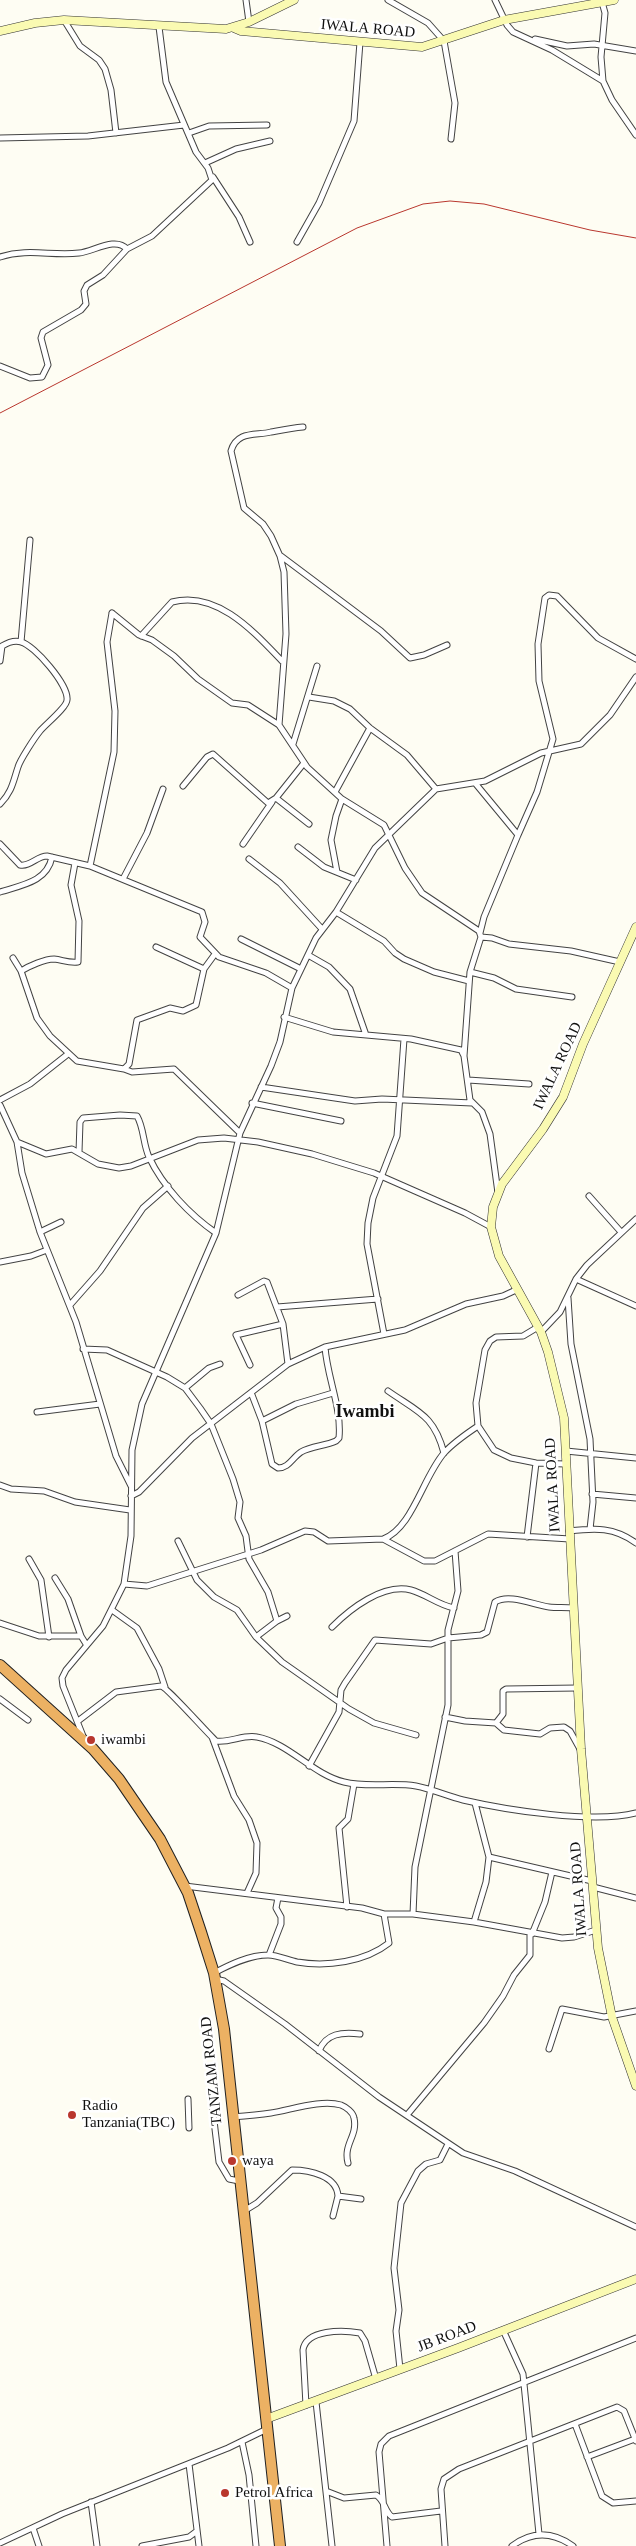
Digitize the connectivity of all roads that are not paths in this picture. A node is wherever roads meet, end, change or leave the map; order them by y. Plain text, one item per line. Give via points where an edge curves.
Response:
1 (246, 0) edge
2 (294, 0) edge
3 (388, 0) edge
4 (495, 0) edge
5 (614, 0) edge
6 (598, 1) edge
7 (64, 20) junction
8 (504, 20) junction
9 (250, 22) junction
10 (159, 27) junction
11 (234, 28) junction
12 (0, 32) edge
13 (524, 37) junction
14 (444, 41) junction
15 (360, 42) junction
16 (601, 45) junction
17 (636, 51) edge
18 (603, 80) junction
19 (184, 125) junction
20 (267, 125) dead end
21 (116, 133) junction
22 (189, 133) junction
23 (636, 136) edge
24 (0, 138) edge
25 (451, 139) dead end
26 (270, 141) dead end
27 (205, 163) junction
28 (213, 177) junction
29 (250, 242) dead end
30 (297, 242) dead end
31 (126, 249) junction
32 (0, 257) edge
33 (0, 366) edge
34 (303, 427) dead end
35 (30, 540) dead end
36 (280, 556) junction
37 (141, 636) junction
38 (21, 642) junction
39 (447, 645) dead end
40 (636, 659) edge
41 (282, 660) junction
42 (0, 661) edge
43 (317, 666) dead end
44 (636, 677) edge
45 (309, 697) junction
46 (279, 725) junction
47 (370, 728) junction
48 (293, 744) junction
49 (550, 750) junction
50 (304, 763) junction
51 (475, 783) junction
52 (183, 786) dead end
53 (163, 789) dead end
54 (436, 789) junction
55 (335, 792) junction
56 (342, 799) junction
57 (274, 800) junction
58 (0, 804) edge
59 (309, 824) dead end
60 (390, 832) junction
61 (518, 835) junction
62 (0, 844) edge
63 (243, 844) dead end
64 (298, 847) dead end
65 (52, 856) junction
66 (250, 859) dead end
67 (74, 863) junction
68 (90, 866) junction
69 (337, 872) junction
70 (123, 879) junction
71 (356, 880) junction
72 (0, 892) edge
73 (336, 912) junction
74 (636, 927) edge
75 (322, 930) junction
76 (481, 935) junction
77 (241, 939) dead end
78 (156, 947) dead end
79 (215, 954) junction
80 (308, 955) junction
81 (13, 958) dead end
82 (620, 962) junction
83 (204, 969) junction
84 (301, 970) junction
85 (21, 971) junction
86 (470, 972) junction
87 (469, 981) junction
88 (292, 988) junction
89 (572, 997) dead end
90 (284, 1017) junction
91 (366, 1036) junction
92 (404, 1039) junction
93 (68, 1054) junction
94 (464, 1056) junction
95 (124, 1069) junction
96 (468, 1080) junction
97 (529, 1084) dead end
98 (261, 1087) junction
99 (0, 1100) edge
100 (399, 1102) junction
101 (472, 1103) junction
102 (252, 1104) junction
103 (0, 1105) edge
104 (341, 1121) dead end
105 (240, 1133) junction
106 (237, 1139) junction
107 (17, 1142) junction
108 (79, 1152) junction
109 (150, 1159) junction
110 (381, 1176) junction
111 (168, 1186) junction
112 (498, 1194) junction
113 (589, 1196) dead end
114 (636, 1219) edge
115 (61, 1222) dead end
116 (490, 1227) junction
117 (40, 1232) junction
118 (621, 1232) junction
119 (216, 1234) junction
120 (47, 1250) junction
121 (0, 1262) edge
122 (576, 1279) junction
123 (516, 1290) junction
124 (238, 1295) dead end
125 (378, 1298) junction
126 (568, 1298) junction
127 (70, 1304) junction
128 (636, 1306) edge
129 (277, 1308) junction
130 (283, 1324) junction
131 (539, 1330) junction
132 (384, 1334) junction
133 (325, 1347) junction
134 (83, 1349) junction
135 (220, 1364) dead end
136 (250, 1364) dead end
137 (288, 1364) junction
138 (156, 1372) junction
139 (184, 1388) junction
140 (388, 1391) dead end
141 (333, 1393) junction
142 (252, 1395) junction
143 (100, 1404) junction
144 (38, 1412) dead end
145 (262, 1421) junction
146 (211, 1424) junction
147 (478, 1426) junction
148 (566, 1451) junction
149 (444, 1453) junction
150 (590, 1453) junction
151 (636, 1458) edge
152 (536, 1463) junction
153 (565, 1464) junction
154 (0, 1485) edge
155 (131, 1487) junction
156 (592, 1494) junction
157 (131, 1496) junction
158 (636, 1498) edge
159 (130, 1510) junction
160 (590, 1529) junction
161 (570, 1535) junction
162 (527, 1537) junction
163 (383, 1539) junction
164 (178, 1541) dead end
165 (636, 1542) edge
166 (455, 1551) junction
167 (249, 1553) junction
168 (29, 1559) dead end
169 (192, 1572) junction
170 (55, 1578) dead end
171 (124, 1584) junction
172 (454, 1608) junction
173 (573, 1608) junction
174 (112, 1610) junction
175 (287, 1616) dead end
176 (277, 1620) junction
177 (0, 1623) edge
178 (332, 1627) dead end
179 (81, 1636) junction
180 (50, 1637) junction
181 (256, 1637) junction
182 (448, 1638) junction
183 (86, 1644) junction
184 (0, 1665) edge
185 (165, 1687) junction
186 (577, 1688) junction
187 (0, 1699) edge
188 (341, 1705) junction
189 (445, 1717) junction
190 (28, 1720) dead end
191 (78, 1722) junction
192 (496, 1723) junction
193 (416, 1735) dead end
194 (211, 1737) junction
195 (84, 1739) junction
196 (580, 1749) junction
197 (309, 1766) junction
198 (354, 1784) junction
199 (431, 1789) junction
200 (475, 1802) junction
201 (636, 1813) edge
202 (587, 1816) junction
203 (489, 1857) junction
204 (552, 1872) junction
205 (593, 1884) junction
206 (185, 1886) junction
207 (247, 1893) junction
208 (278, 1898) junction
209 (636, 1898) edge
210 (347, 1907) junction
211 (384, 1914) junction
212 (413, 1914) junction
213 (474, 1922) junction
214 (596, 1930) junction
215 (531, 1934) junction
216 (269, 1955) junction
217 (214, 1976) junction
218 (636, 2011) edge
219 (612, 2016) junction
220 (360, 2034) dead end
221 (549, 2049) dead end
222 (319, 2051) junction
223 (636, 2086) edge
224 (211, 2096) dead end
225 (188, 2099) dead end
226 (407, 2115) junction
227 (232, 2117) junction
228 (189, 2128) dead end
229 (448, 2144) junction
230 (348, 2163) dead end
231 (239, 2181) junction
232 (338, 2196) junction
233 (360, 2199) dead end
234 (243, 2212) junction
235 (333, 2216) dead end
236 (636, 2227) edge
237 (636, 2278) edge
238 (503, 2330) junction
239 (636, 2338) edge
240 (400, 2369) junction
241 (376, 2379) junction
242 (524, 2382) junction
243 (316, 2402) junction
244 (306, 2405) junction
245 (266, 2424) junction
246 (575, 2424) junction
247 (636, 2440) edge
248 (529, 2441) junction
249 (242, 2442) junction
250 (587, 2457) junction
251 (188, 2464) junction
252 (326, 2491) junction
253 (382, 2498) junction
254 (636, 2501) edge
255 (91, 2502) junction
256 (440, 2503) junction
257 (432, 2510) junction
258 (441, 2511) junction
259 (33, 2528) junction
260 (197, 2531) junction
261 (539, 2534) junction
262 (0, 2542) edge
263 (39, 2546) edge
264 (97, 2546) edge
265 (142, 2546) edge
266 (198, 2546) edge
267 (256, 2546) edge
268 (280, 2546) edge
269 (332, 2546) edge
270 (387, 2546) edge
271 (445, 2546) edge
272 (512, 2546) edge
273 (573, 2546) edge

1 - 9 street
2 - 9 street
3 - 14 street via 428,23
4 - 8 street
5 - 6 street, IWALA ROAD
6 - 8 street, IWALA ROAD
6 - 16 street via 605,13
7 - 10 street
7 - 12 street
7 - 21 street via 80,46 99,60 105,69
8 - 13 street via 510,30
8 - 14 street, IWALA ROAD
9 - 11 street
10 - 11 street
10 - 19 street via 164,74
11 - 15 street, IWALA ROAD
13 - 16 street via 567,46
13 - 18 street
14 - 15 street, IWALA ROAD via 414,47
14 - 25 street via 455,103
15 - 30 street via 354,120 319,203
16 - 17 street
16 - 18 street
18 - 23 street
19 - 21 street
19 - 22 street
20 - 22 street via 209,126
21 - 24 street
22 - 27 street via 196,152
26 - 27 street via 236,149
27 - 28 street
28 - 29 street via 239,217
28 - 31 street via 152,236
31 - 32 street via 114,243 80,253 27,252
31 - 33 street via 103,275 86,286 86,304 81,310 41,335 48,363 42,377 30,378
34 - 36 street via 250,433 233,445 231,451 244,508 263,524
35 - 38 street
36 - 39 street via 381,631 410,658
36 - 41 street via 286,606
37 - 41 street via 172,602 208,602 222,608
37 - 46 street via 155,642 232,703 248,705
37 - 68 street via 112,613 107,642 114,711 114,752
38 - 42 street via 2,646
38 - 58 street via 46,662 66,690 67,701 36,736 18,766 10,794
40 - 49 street via 598,638 557,596 547,597 538,644 540,688 553,739
41 - 46 street
43 - 45 street
44 - 49 street via 617,706 584,742
45 - 47 street via 344,705
45 - 48 street
46 - 48 street
47 - 54 street via 407,755
47 - 55 street
48 - 50 street
49 - 51 street via 496,777
49 - 61 street via 537,792
50 - 55 street
50 - 57 street
51 - 54 street
51 - 61 street
52 - 57 street via 213,754 260,798 268,803
53 - 70 street via 147,833
54 - 60 street
55 - 56 street
56 - 60 street via 381,822
56 - 69 street via 331,840
57 - 59 street
57 - 63 street
60 - 71 street via 375,848
60 - 76 street via 405,868 422,893
61 - 76 street
62 - 65 street via 24,866 42,856
64 - 69 street via 324,867
65 - 67 street
65 - 72 street via 45,874
66 - 75 street via 280,883
67 - 68 street
67 - 85 street via 71,885 79,921 78,962 48,960
68 - 70 street
69 - 71 street
70 - 79 street via 202,912 205,922 200,937
71 - 73 street
73 - 75 street
73 - 87 street via 384,942 404,959 428,970
74 - 82 street, IWALA ROAD
75 - 80 street
76 - 82 street via 509,944 571,951
76 - 86 street
77 - 84 street
78 - 83 street
79 - 83 street
79 - 88 street via 266,973
80 - 84 street
80 - 91 street via 329,967 350,989
81 - 85 street
82 - 112 street, IWALA ROAD via 563,1097
83 - 95 street via 198,1002 194,1007 180,1012 170,1008 137,1020 129,1064
84 - 88 street
85 - 93 street via 40,1025
86 - 87 street
86 - 89 street via 494,978 516,989
87 - 94 street
88 - 90 street
90 - 91 street via 333,1032
90 - 98 street via 277,1051
91 - 92 street
92 - 94 street via 455,1048
92 - 100 street
93 - 95 street via 83,1063
93 - 99 street via 30,1084
94 - 96 street
95 - 105 street via 132,1072 174,1069
96 - 97 street
96 - 101 street
98 - 100 street via 355,1101
98 - 102 street
100 - 101 street
100 - 110 street via 397,1136
101 - 112 street via 482,1112 487,1125
102 - 104 street
102 - 105 street
103 - 107 street
105 - 106 street
106 - 109 street via 198,1140
106 - 110 street via 312,1154
106 - 119 street
107 - 108 street via 41,1153 67,1149
107 - 117 street via 22,1173
108 - 109 street via 94,1162 113,1168
108 - 109 street via 80,1122 83,1118 134,1115 139,1119
109 - 111 street
110 - 116 street
110 - 125 street via 370,1210 367,1233
111 - 119 street
111 - 127 street via 143,1208 100,1271
112 - 116 street, IWALA ROAD
113 - 118 street
114 - 118 street
115 - 117 street
116 - 123 street, IWALA ROAD via 499,1256
117 - 120 street
118 - 122 street
119 - 138 street
120 - 121 street
120 - 127 street
122 - 126 street
122 - 128 street
123 - 131 street, IWALA ROAD
123 - 132 street via 504,1296 466,1304 411,1328
124 - 129 street via 266,1281
125 - 129 street
125 - 132 street
126 - 131 street via 560,1312
126 - 150 street via 571,1344
127 - 134 street
129 - 130 street
130 - 136 street via 236,1334
130 - 137 street
131 - 147 street via 523,1336 496,1337 486,1346 476,1403
131 - 148 street, IWALA ROAD via 557,1382
132 - 133 street
133 - 137 street
133 - 141 street
134 - 138 street via 106,1350
134 - 143 street
135 - 139 street via 209,1368
137 - 142 street
138 - 139 street
138 - 155 street via 136,1424
139 - 146 street
140 - 149 street via 430,1420
141 - 145 street via 296,1404
141 - 145 street via 339,1438 299,1453 284,1468 272,1464
142 - 145 street
142 - 146 street
143 - 144 street
143 - 155 street via 116,1456
146 - 157 street
146 - 167 street via 239,1497 238,1518
147 - 149 street
147 - 152 street via 494,1450 511,1458
148 - 150 street
148 - 153 street, IWALA ROAD
149 - 163 street via 424,1483 407,1519 392,1536
150 - 151 street
150 - 156 street
152 - 153 street
152 - 162 street
153 - 161 street, IWALA ROAD
154 - 159 street via 44,1491 75,1502
155 - 157 street
156 - 158 street
156 - 160 street
157 - 159 street
159 - 171 street via 131,1536
160 - 161 street
160 - 165 street via 618,1532
161 - 162 street
161 - 173 street, IWALA ROAD
162 - 166 street via 488,1534
163 - 166 street via 424,1562 435,1561
163 - 167 street via 328,1541 314,1532 305,1531
164 - 169 street
166 - 172 street via 458,1591
167 - 169 street
167 - 176 street via 249,1559 272,1601
168 - 180 street via 41,1580
169 - 171 street via 144,1586
169 - 181 street via 214,1597 237,1610
170 - 179 street via 68,1599
171 - 174 street
172 - 178 street via 416,1592 402,1590 359,1603
172 - 182 street
173 - 182 street via 497,1600 485,1634
173 - 186 street, IWALA ROAD
174 - 183 street
174 - 185 street via 137,1628
175 - 176 street
176 - 181 street
177 - 180 street
179 - 180 street
179 - 183 street
181 - 188 street via 282,1662
182 - 188 street via 431,1644 375,1640 345,1682 341,1690
182 - 189 street
183 - 191 street via 62,1678
184 - 195 highway, TANZAM ROAD
185 - 191 street via 116,1692
185 - 194 street
186 - 192 street via 506,1689 503,1714
186 - 196 street, IWALA ROAD
187 - 190 street
188 - 193 street via 374,1723
188 - 197 street
189 - 192 street via 465,1722
189 - 199 street
191 - 195 street
192 - 196 street via 504,1730 540,1734 550,1728 564,1727
194 - 197 street via 219,1741 253,1736 262,1738
194 - 207 street via 257,1843 256,1873
195 - 206 highway, TANZAM ROAD via 133,1798
196 - 202 street, IWALA ROAD
197 - 198 street
198 - 199 street via 408,1785
198 - 210 street via 348,1819 338,1828
199 - 200 street
199 - 212 street via 415,1868
200 - 202 street
200 - 203 street
201 - 202 street
202 - 205 street, IWALA ROAD
203 - 204 street
203 - 213 street via 486,1882
204 - 205 street
204 - 215 street
205 - 209 street
205 - 214 street, IWALA ROAD
206 - 207 street
206 - 217 highway, TANZAM ROAD
207 - 208 street
208 - 210 street
208 - 216 street via 276,1908 281,1924
210 - 211 street
211 - 212 street
211 - 216 street via 389,1943 362,1957 305,1963
212 - 213 street
213 - 215 street
214 - 215 street via 562,1938
214 - 219 street, IWALA ROAD
215 - 226 street via 530,1955 503,1996
216 - 217 street via 231,1964
217 - 222 street via 278,2018
217 - 227 highway, TANZAM ROAD via 224,2029
218 - 219 street
219 - 221 street via 562,2009
219 - 223 street, IWALA ROAD
220 - 222 street via 333,2035 324,2041
222 - 226 street
224 - 231 street via 221,2168 229,2179
225 - 228 street
226 - 229 street
227 - 230 street via 341,2105 354,2118 353,2135 346,2151
227 - 231 highway, TANZAM ROAD
229 - 236 street via 465,2155 515,2171
229 - 240 street via 440,2160 426,2164 418,2171 401,2203 394,2268 399,2310 396,2331
231 - 234 highway, TANZAM ROAD
232 - 233 street
232 - 234 street via 338,2188 331,2180 292,2170
232 - 235 street
234 - 245 highway, TANZAM ROAD
237 - 238 street, JB ROAD
238 - 240 street, JB ROAD
238 - 242 street
239 - 242 street
240 - 241 street, JB ROAD
241 - 243 street, JB ROAD
241 - 244 street via 362,2335 337,2332 311,2338 303,2350
242 - 248 street
242 - 253 street via 384,2440 379,2452
243 - 244 street, JB ROAD
243 - 252 street
244 - 245 street, JB ROAD
245 - 249 street
245 - 268 highway, TANZAM ROAD
246 - 247 street via 619,2407 624,2411
246 - 248 street
246 - 250 street
247 - 250 street
248 - 256 street via 448,2475 441,2489
248 - 261 street
249 - 251 street
249 - 267 street via 249,2475
250 - 254 street via 595,2483 605,2499 613,2503
251 - 255 street
251 - 260 street
252 - 253 street via 344,2498 374,2494
252 - 269 street
253 - 257 street via 392,2517
253 - 270 street
255 - 259 street
255 - 264 street
256 - 257 street
256 - 258 street
257 - 258 street
258 - 271 street
259 - 262 street
259 - 263 street
260 - 265 street via 189,2537
260 - 266 street
261 - 272 street via 521,2539
261 - 273 street via 560,2538

